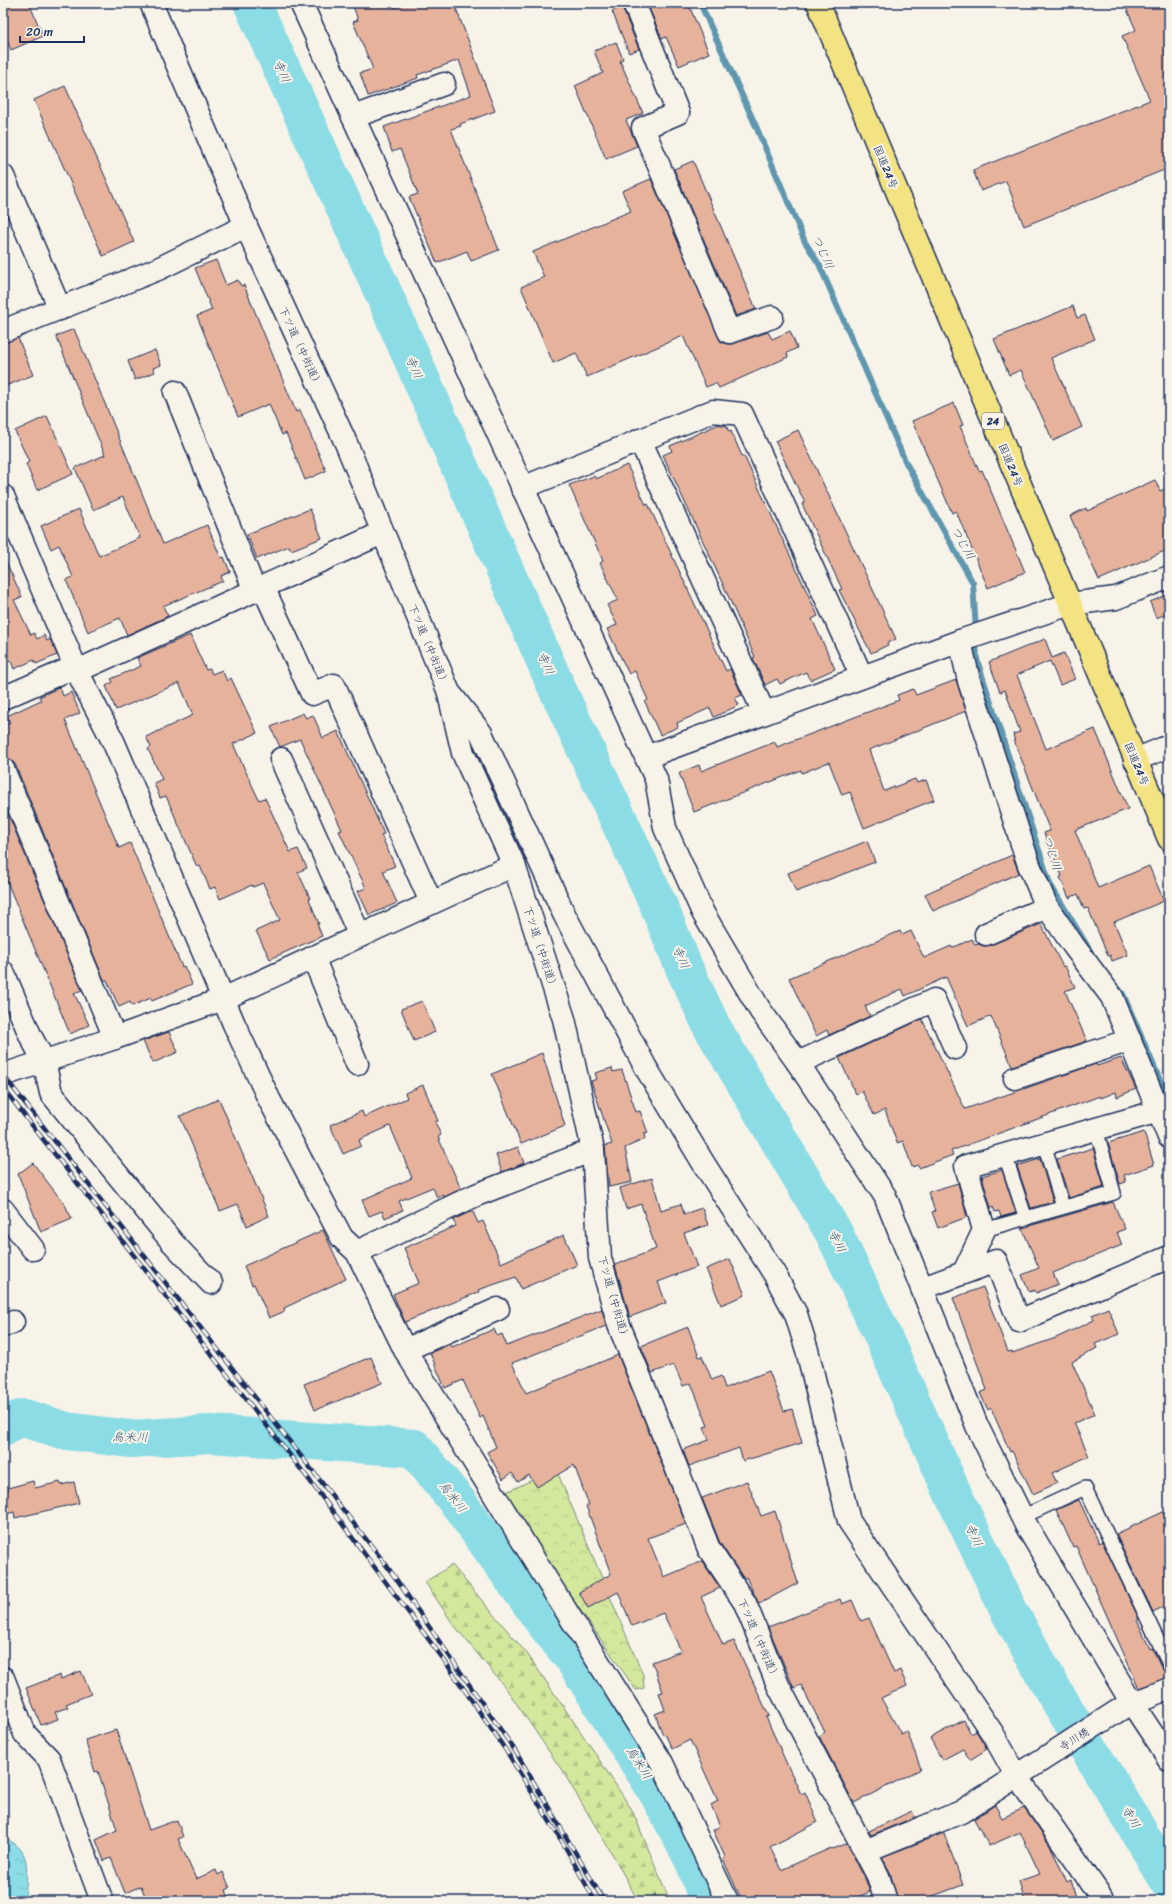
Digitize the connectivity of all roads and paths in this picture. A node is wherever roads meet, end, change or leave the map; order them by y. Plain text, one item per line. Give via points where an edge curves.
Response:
1 (151, 3) edge
2 (301, 3) edge
3 (634, 3) edge
4 (818, 3) edge
5 (444, 84) dead end
6 (353, 117) junction
7 (3, 176) edge
8 (246, 226) junction
9 (60, 309) junction
10 (772, 317) dead end
11 (3, 331) edge
12 (175, 392) dead end
13 (640, 440) junction
14 (522, 488) junction
15 (3, 496) edge
16 (382, 533) junction
17 (1169, 577) edge
18 (259, 589) junction
19 (1070, 604) junction
20 (972, 637) junction
21 (77, 671) junction
22 (862, 677) junction
23 (448, 690) junction
24 (3, 698) edge
25 (764, 714) junction
26 (1169, 746) edge
27 (646, 757) junction
28 (281, 759) dead end
29 (1135, 760) junction
30 (3, 769) edge
31 (1169, 839) edge
32 (514, 864) junction
33 (431, 902) junction
34 (1047, 907) junction
35 (986, 934) dead end
36 (360, 936) junction
37 (312, 957) junction
38 (3, 972) edge
39 (223, 999) junction
40 (115, 1038) junction
41 (1130, 1040) junction
42 (955, 1048) dead end
43 (44, 1061) junction
44 (798, 1063) junction
45 (357, 1064) dead end
46 (3, 1075) edge
47 (1015, 1078) dead end
48 (1159, 1111) junction
49 (1096, 1129) junction
50 (1169, 1137) edge
51 (1044, 1144) junction
52 (593, 1150) junction
53 (1005, 1155) junction
54 (1063, 1207) junction
55 (3, 1210) edge
56 (1026, 1219) junction
57 (984, 1230) junction
58 (34, 1248) dead end
59 (357, 1252) junction
60 (1169, 1257) edge
61 (964, 1272) junction
62 (211, 1283) dead end
63 (923, 1288) junction
64 (498, 1309) dead end
65 (405, 1350) junction
66 (1022, 1517) junction
67 (1169, 1664) edge
68 (3, 1678) edge
69 (1169, 1689) edge
70 (1128, 1705) junction
71 (1169, 1759) edge
72 (1020, 1773) junction
73 (865, 1851) junction
74 (102, 1901) edge
75 (727, 1901) edge
76 (886, 1901) edge
77 (1104, 1901) edge

1 - 8 street, 下ツ道（中街道）
2 - 6 street
3 - 10 street via 678,113 643,128 729,332
4 - 19 highway, 国道24号 / 24
5 - 6 street
6 - 14 street
7 - 9 street
8 - 9 street via 158,268
8 - 16 street, 下ツ道（中街道） via 346,443
9 - 11 street
12 - 18 street
13 - 14 street
13 - 22 street via 713,410 742,414
13 - 25 street
14 - 27 street
15 - 21 street
16 - 18 street
16 - 23 street, 下ツ道（中街道）
17 - 19 street via 1116,598
18 - 21 street
18 - 33 street via 312,694 334,685
19 - 20 street
19 - 29 highway, 国道24号 / 24
20 - 22 street
20 - 34 street via 969,681 1006,799
21 - 24 street via 65,671
21 - 39 street via 114,743
22 - 25 street
23 - 32 street, 下ツ道（中街道） via 463,753
23 - 72 street via 481,733 564,914 646,1068 775,1275 796,1314 849,1521
25 - 27 street
26 - 29 street
27 - 44 street via 656,779 665,828 703,913 760,1010
28 - 36 street
29 - 31 highway, 国道24号 / 24
30 - 40 street
32 - 33 street
32 - 52 street, 下ツ道（中街道） via 564,1019
33 - 36 street
34 - 35 street
34 - 41 street via 1112,997
36 - 37 street
37 - 39 street
37 - 45 street
38 - 43 street
39 - 40 street
39 - 59 street via 269,1099 342,1238
40 - 43 street
41 - 47 street
41 - 48 street
42 - 44 street via 934,1000
43 - 46 street
43 - 62 street via 51,1092 173,1243
44 - 63 street via 885,1196
48 - 49 street
48 - 50 street
49 - 51 street
49 - 54 lane via 1114,1193
51 - 53 street
51 - 54 lane
52 - 59 street via 476,1195
52 - 73 street, 下ツ道（中街道） via 600,1258 619,1325 709,1548 745,1603 778,1685
53 - 56 lane
53 - 57 street via 966,1166
54 - 56 lane
55 - 58 street
56 - 57 lane
57 - 61 street
59 - 65 street
60 - 61 street via 1019,1321 996,1261
61 - 63 street
63 - 66 street via 977,1426
64 - 65 street
65 - 75 street via 662,1763
66 - 67 lane via 1084,1488
66 - 70 street
68 - 74 street via 25,1734 49,1759
69 - 70 street, 寺川橋
70 - 71 street
70 - 72 street, 寺川橋
72 - 73 street, 寺川橋 via 961,1812
72 - 77 street
73 - 76 street, 下ツ道（中街道） via 878,1876

